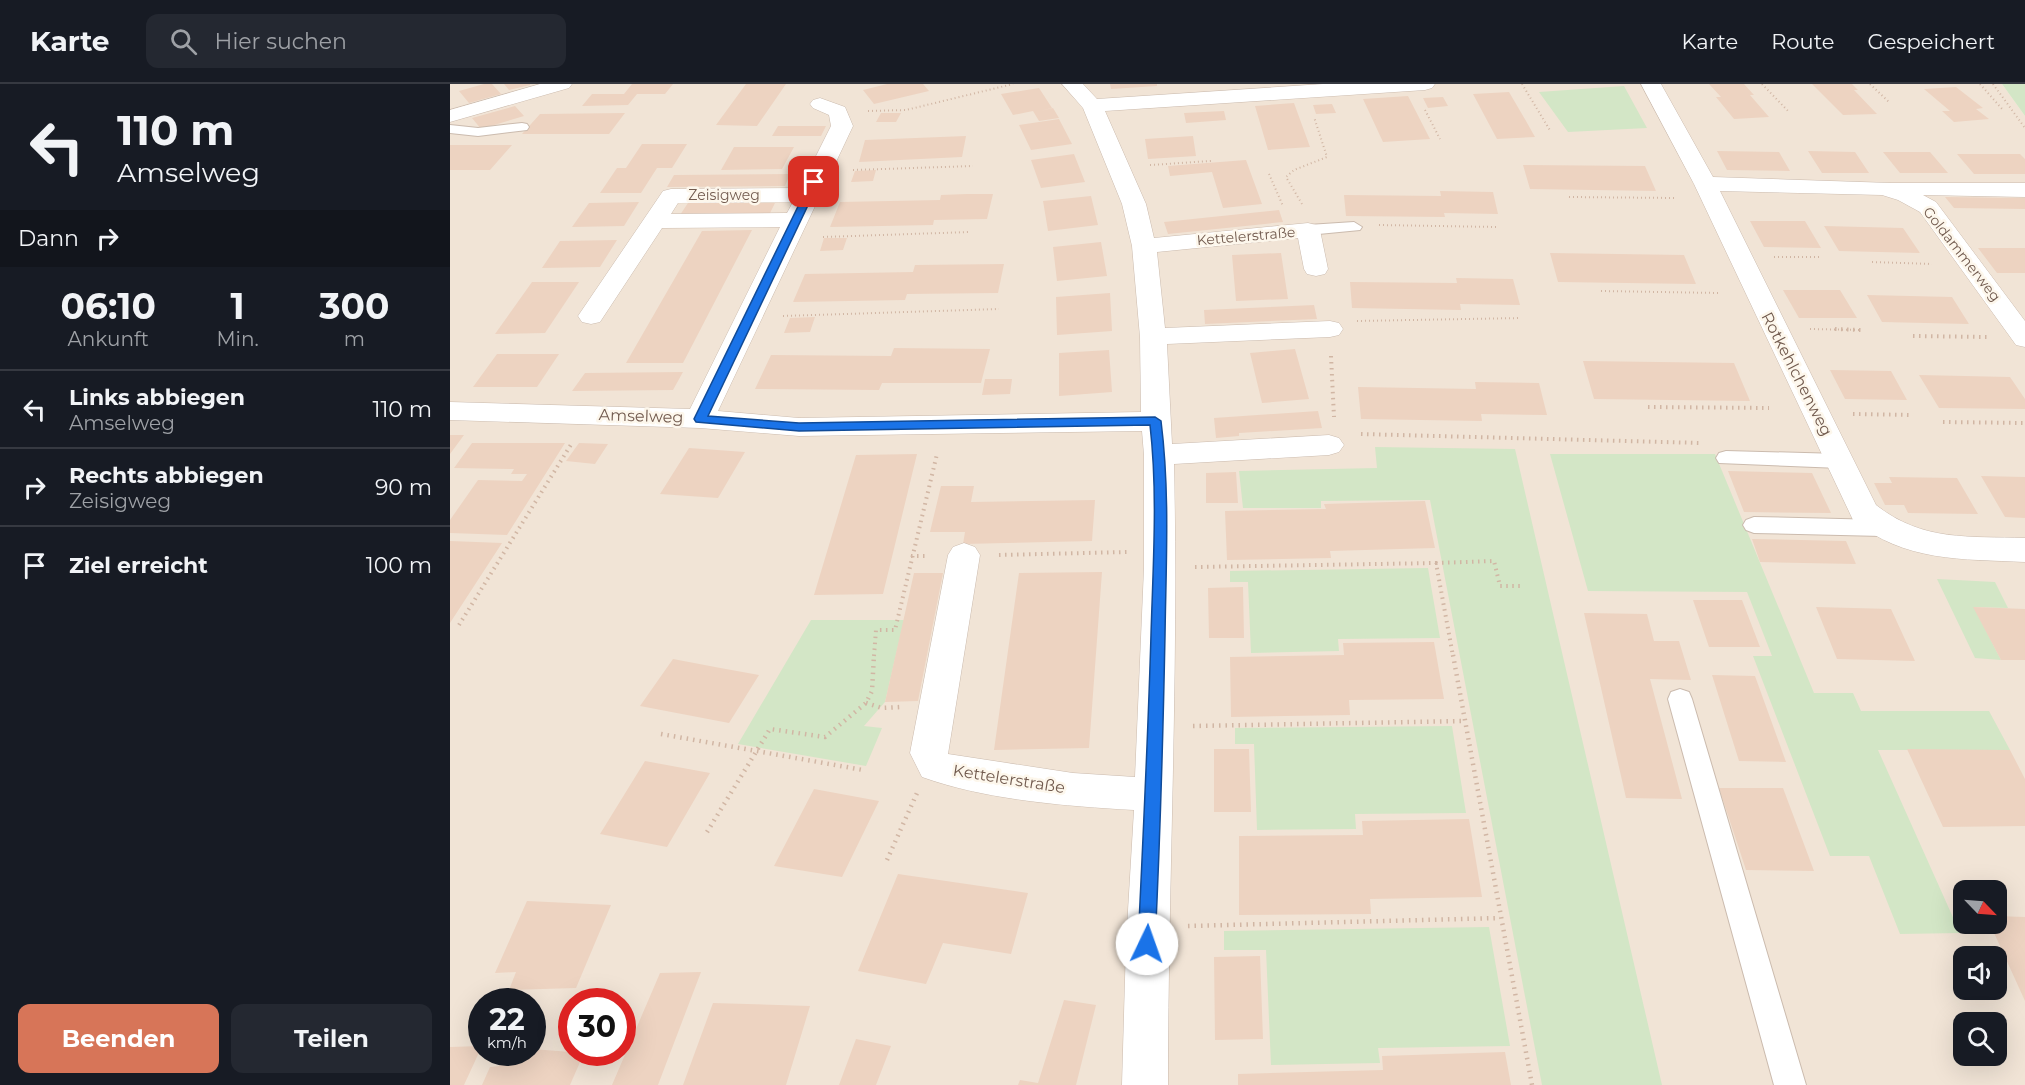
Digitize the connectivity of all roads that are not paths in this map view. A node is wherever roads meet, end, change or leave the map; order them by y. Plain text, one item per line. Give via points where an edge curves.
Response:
1 (562, 84) edge
2 (1072, 84) edge
3 (1425, 84) edge
4 (1651, 84) edge
5 (820, 104) dead end
6 (1092, 106) junction
7 (450, 116) edge
8 (522, 127) dead end
9 (450, 129) edge
10 (1705, 184) junction
11 (1884, 188) junction
12 (2025, 190) edge
13 (807, 195) junction
14 (654, 221) junction
15 (1354, 227) road end
16 (804, 229) junction
17 (1301, 231) junction
18 (1144, 246) junction
19 (1316, 270) dead end
20 (591, 316) dead end
21 (1342, 325) road end
22 (1154, 337) junction
23 (2025, 339) edge
24 (450, 411) edge
25 (700, 419) junction
26 (1157, 438) junction
27 (1329, 445) dead end
28 (1726, 458) dead end
29 (1840, 461) junction
30 (1754, 525) dead end
31 (1882, 528) junction
32 (2025, 550) edge
33 (964, 555) road end
34 (1680, 699) dead end
35 (1154, 795) junction
36 (1145, 1085) edge
37 (1790, 1085) edge

1 - 7 street
2 - 6 street
3 - 6 street
4 - 10 street, Rotkehlchenweg
5 - 13 street via 838,111 842,126
6 - 18 street via 1124,176
8 - 9 lane via 478,132
10 - 11 street, Goldammerweg
10 - 29 street, Rotkehlchenweg
11 - 12 street, Goldammerweg
11 - 23 street, Goldammerweg via 1928,207
13 - 14 street, Zeisigweg via 671,196
13 - 16 street
14 - 16 street, Zeisigweg
14 - 20 street, Zeisigweg
15 - 17 lane
16 - 25 street
17 - 18 street, Kettelerstraße
17 - 19 street, Kettelerstraße
18 - 22 street
21 - 22 street
22 - 26 street
24 - 25 street, Amselweg
25 - 26 street, Amselweg via 799,427
26 - 27 street
26 - 35 street via 1160,568
28 - 29 lane
29 - 31 street, Rotkehlchenweg via 1864,512
30 - 31 lane
31 - 32 street, Rotkehlchenweg via 1927,545
33 - 35 street, Kettelerstraße via 929,753 935,765 950,771 1073,790
34 - 37 lane
35 - 36 street

